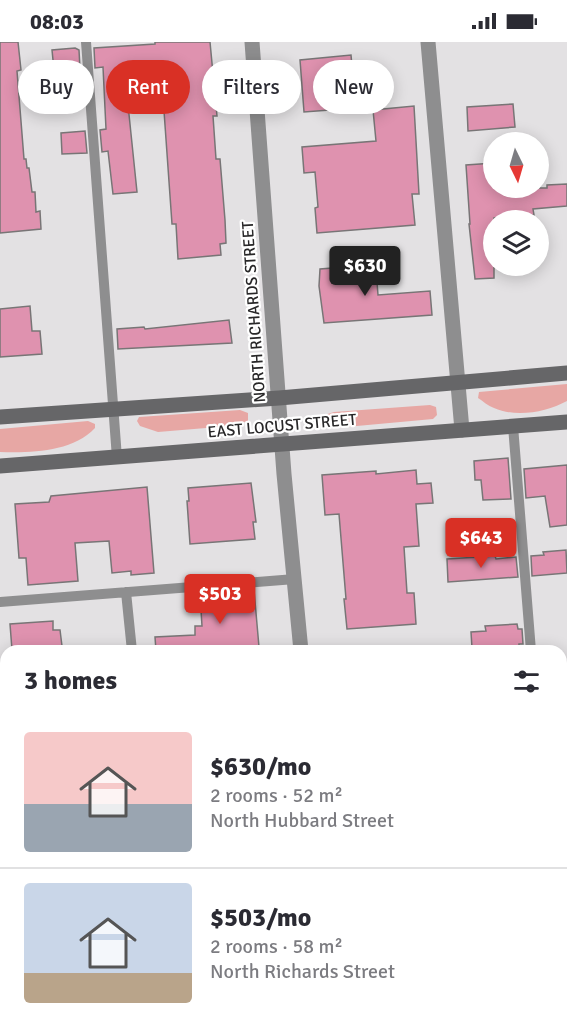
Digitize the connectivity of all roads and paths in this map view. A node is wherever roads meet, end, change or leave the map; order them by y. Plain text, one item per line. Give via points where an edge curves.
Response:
1 (86, 42) edge
2 (252, 42) edge
3 (428, 42) edge
4 (567, 373) edge
5 (459, 382) junction
6 (279, 398) junction
7 (113, 410) junction
8 (0, 417) edge
9 (567, 422) edge
10 (513, 426) junction
11 (462, 430) junction
12 (282, 444) junction
13 (117, 458) junction
14 (0, 466) edge
15 (295, 579) junction
16 (126, 592) junction
17 (0, 602) edge
18 (131, 645) edge
19 (300, 645) edge
20 (531, 645) edge

1 - 7 lane
2 - 6 street, NORTH RICHARDS STREET
3 - 5 street
4 - 5 main road, EAST LOCUST STREET
5 - 6 main road, EAST LOCUST STREET
5 - 11 street
6 - 7 main road, EAST LOCUST STREET
6 - 12 street, NORTH RICHARDS STREET
7 - 8 main road, EAST LOCUST STREET
7 - 13 lane
9 - 10 main road, EAST LOCUST STREET
10 - 11 main road, EAST LOCUST STREET
10 - 20 lane
11 - 12 main road, EAST LOCUST STREET
12 - 13 main road, EAST LOCUST STREET
12 - 15 street, NORTH RICHARDS STREET
13 - 14 main road, EAST LOCUST STREET
15 - 16 lane
15 - 19 street, NORTH RICHARDS STREET
16 - 17 lane
16 - 18 lane

